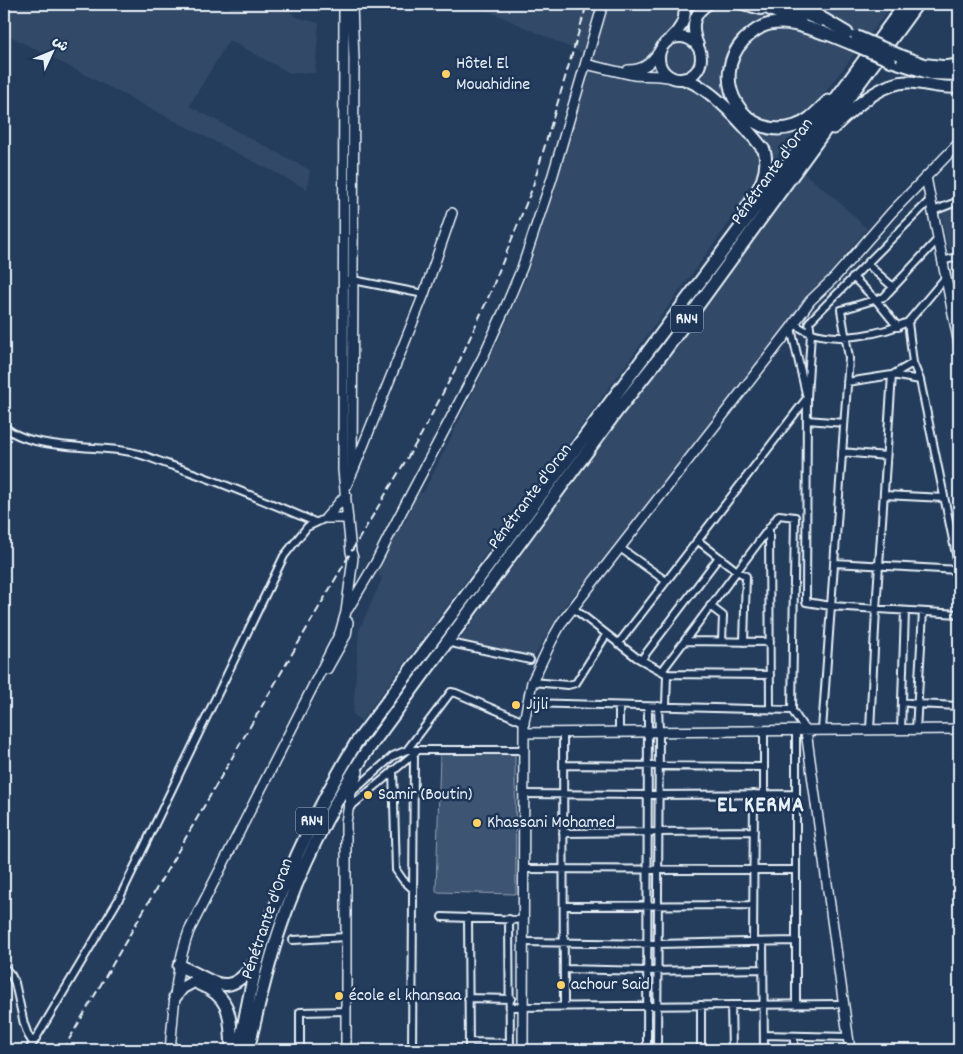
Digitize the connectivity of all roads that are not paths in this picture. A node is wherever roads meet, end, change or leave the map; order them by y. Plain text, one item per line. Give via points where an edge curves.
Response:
1 (344, 4) edge
2 (352, 4) edge
3 (603, 4) edge
4 (684, 4) edge
5 (708, 4) edge
6 (743, 4) edge
7 (756, 4) edge
8 (804, 4) edge
9 (903, 4) edge
10 (917, 4) edge
11 (781, 9) edge
12 (826, 34) junction
13 (851, 37) junction
14 (668, 40) junction
15 (698, 46) junction
16 (660, 50) junction
17 (871, 53) junction
18 (349, 59) junction
19 (587, 62) junction
20 (959, 66) edge
21 (943, 67) joint
22 (959, 75) edge
23 (679, 79) junction
24 (959, 87) edge
25 (959, 143) edge
26 (804, 158) junction
27 (926, 177) junction
28 (931, 199) junction
29 (959, 202) edge
30 (933, 210) junction
31 (452, 213) dead end
32 (939, 238) junction
33 (959, 256) edge
34 (943, 261) junction
35 (867, 264) junction
36 (854, 277) junction
37 (946, 277) junction
38 (348, 281) junction
39 (893, 287) junction
40 (693, 291) junction
41 (424, 294) junction
42 (876, 300) junction
43 (908, 322) junction
44 (793, 326) junction
45 (898, 326) junction
46 (811, 333) junction
47 (846, 338) junction
48 (959, 344) edge
49 (913, 363) junction
50 (892, 375) junction
51 (920, 380) junction
52 (847, 382) junction
53 (807, 398) junction
54 (807, 420) junction
55 (844, 423) junction
56 (4, 426) edge
57 (842, 452) junction
58 (886, 456) junction
59 (352, 473) junction
60 (346, 491) junction
61 (884, 495) junction
62 (944, 498) junction
63 (326, 518) junction
64 (348, 518) junction
65 (315, 522) junction
66 (769, 528) junction
67 (697, 540) junction
68 (620, 548) junction
69 (719, 558) junction
70 (834, 563) junction
71 (879, 565) junction
72 (959, 569) edge
73 (737, 572) junction
74 (666, 581) junction
75 (710, 606) junction
76 (831, 606) junction
77 (573, 608) junction
78 (876, 609) junction
79 (905, 610) junction
80 (346, 612) junction
81 (923, 612) junction
82 (959, 614) edge
83 (606, 635) junction
84 (685, 641) junction
85 (722, 641) junction
86 (446, 642) junction
87 (744, 642) junction
88 (770, 642) junction
89 (618, 644) junction
90 (530, 660) dead end
91 (641, 660) junction
92 (665, 673) junction
93 (770, 675) junction
94 (532, 682) junction
95 (902, 702) junction
96 (527, 703) junction
97 (917, 704) junction
98 (619, 706) junction
99 (658, 706) junction
100 (666, 706) junction
101 (959, 706) edge
102 (648, 707) junction
103 (770, 709) junction
104 (792, 710) junction
105 (524, 722) junction
106 (959, 729) edge
107 (806, 730) junction
108 (822, 730) junction
109 (870, 730) junction
110 (901, 730) junction
111 (916, 730) junction
112 (764, 731) junction
113 (796, 731) junction
114 (649, 732) junction
115 (659, 732) junction
116 (524, 733) junction
117 (563, 733) junction
118 (619, 733) junction
119 (407, 750) junction
120 (423, 750) junction
121 (524, 750) junction
122 (414, 753) junction
123 (364, 755) junction
124 (563, 765) junction
125 (648, 766) junction
126 (659, 766) junction
127 (764, 766) junction
128 (358, 770) junction
129 (393, 770) junction
130 (367, 779) junction
131 (351, 793) junction
132 (524, 794) junction
133 (564, 794) junction
134 (754, 794) junction
135 (764, 794) junction
136 (796, 794) junction
137 (648, 795) junction
138 (658, 795) junction
139 (348, 809) junction
140 (647, 831) junction
141 (659, 831) junction
142 (754, 831) junction
143 (563, 833) junction
144 (563, 868) junction
145 (648, 868) junction
146 (658, 868) junction
147 (524, 869) junction
148 (754, 869) junction
149 (796, 870) junction
150 (413, 888) junction
151 (753, 904) junction
152 (564, 906) junction
153 (648, 906) junction
154 (657, 906) junction
155 (442, 917) dead end
156 (468, 917) junction
157 (509, 919) junction
158 (524, 920) junction
159 (265, 935) junction
160 (346, 938) junction
161 (293, 940) dead end
162 (796, 941) junction
163 (524, 942) junction
164 (753, 942) junction
165 (763, 942) junction
166 (564, 944) junction
167 (648, 944) junction
168 (657, 944) junction
169 (4, 967) edge
170 (564, 969) junction
171 (179, 970) junction
172 (657, 970) junction
173 (763, 970) junction
174 (647, 971) junction
175 (193, 982) junction
176 (175, 997) junction
177 (468, 998) junction
178 (511, 1003) junction
179 (844, 1004) junction
180 (646, 1005) junction
181 (657, 1005) junction
182 (701, 1005) junction
183 (731, 1005) junction
184 (764, 1005) junction
185 (796, 1005) junction
186 (524, 1006) junction
187 (564, 1006) junction
188 (346, 1011) junction
189 (764, 1035) junction
190 (794, 1036) junction
191 (848, 1038) junction
192 (468, 1042) junction
193 (33, 1043) junction
194 (510, 1047) edge
195 (28, 1050) edge
196 (170, 1050) edge
197 (232, 1050) edge
198 (239, 1050) edge
199 (248, 1050) edge
200 (300, 1050) edge
201 (346, 1050) edge
202 (412, 1050) edge
203 (469, 1050) edge
204 (523, 1050) edge
205 (647, 1050) edge
206 (657, 1050) edge
207 (701, 1050) edge
208 (732, 1050) edge
209 (764, 1050) edge
210 (794, 1050) edge
211 (850, 1050) edge

1 - 18 street
2 - 18 street
3 - 19 street
4 - 14 main road via 682,26
5 - 15 main road via 697,13 694,21
6 - 11 main road
7 - 11 main road
8 - 13 highway
9 - 17 highway, Pénétrante d'Oran / RN4
10 - 26 highway, Pénétrante d'Oran / RN4
11 - 12 main road
11 - 13 main road
12 - 13 main road
12 - 17 highway via 781,23 759,28 750,35 736,50 728,77 733,97 744,114 774,128 804,122 834,96
13 - 21 main road, bridge via 924,64
13 - 22 main road, bridge via 890,61 931,74
14 - 15 main road via 673,37 690,38
14 - 16 main road
15 - 23 main road via 701,65 693,75
16 - 19 street via 646,66 634,70
16 - 23 main road via 661,67 668,76
17 - 40 highway, Pénétrante d'Oran / RN4
18 - 38 street
19 - 23 street via 625,73
19 - 80 street via 538,222 506,306 483,357 376,562
20 - 21 highway
23 - 40 highway via 701,86 722,104 764,150 767,167 758,190
24 - 26 highway via 906,82 885,88 843,118
25 - 27 street
26 - 86 highway, Pénétrante d'Oran / RN4 via 664,352 616,411
27 - 28 street
27 - 44 street via 810,301
28 - 30 street
28 - 35 street
29 - 30 street
30 - 32 street
31 - 41 street
32 - 34 street
32 - 39 street
33 - 34 street
34 - 37 street
35 - 36 street
35 - 39 street
36 - 42 street
36 - 46 street via 809,322
37 - 43 street
37 - 48 street
38 - 41 street
38 - 59 street
38 - 60 street via 343,470
39 - 42 street
40 - 159 highway, Pénétrante d'Oran / RN4 via 356,744 308,828
41 - 59 street
42 - 45 street
42 - 47 street via 841,310
43 - 45 street
43 - 49 street
44 - 46 street
44 - 53 street
44 - 68 street
45 - 47 street
46 - 47 street
46 - 53 street
47 - 52 street via 849,358
49 - 50 street
49 - 51 street
50 - 51 street
50 - 52 street
50 - 58 street
51 - 62 street
52 - 55 street
53 - 54 street
53 - 67 street
54 - 55 street
54 - 76 street via 806,602
55 - 57 street
56 - 65 street via 25,439 128,451 186,470
57 - 58 street
57 - 70 street
58 - 61 street
59 - 60 street
60 - 63 street
60 - 64 street
61 - 62 street
61 - 71 street
62 - 72 street
63 - 64 street
63 - 65 street
64 - 80 street via 353,558
65 - 193 street via 307,527 284,556 120,898
66 - 73 street
66 - 88 street
66 - 104 street via 778,516 795,517
67 - 69 street
67 - 74 street
68 - 74 street
68 - 77 street
69 - 73 street
69 - 91 street
70 - 71 street
70 - 76 street
71 - 72 street
71 - 78 street
73 - 75 street
73 - 87 street via 746,576
74 - 89 street
75 - 84 street
75 - 85 street via 723,616
76 - 78 street
76 - 108 street
77 - 83 street
77 - 94 street via 552,640
78 - 79 street
78 - 109 street
79 - 81 street
79 - 95 street
80 - 171 street via 346,635 292,726 189,931
81 - 82 street
81 - 97 street
83 - 89 street
83 - 94 street via 576,683
84 - 85 street
84 - 92 street
85 - 87 street
86 - 90 street
86 - 123 highway, Pénétrante d'Oran / RN4
87 - 88 street
88 - 93 street
89 - 91 street
91 - 92 street
92 - 93 street
92 - 100 street
93 - 103 street
94 - 96 street
95 - 97 street
95 - 110 street
96 - 98 street
96 - 105 street
97 - 101 street
97 - 111 street
98 - 102 street
98 - 118 street
99 - 100 street
99 - 102 street
99 - 115 street
100 - 103 street
102 - 114 street
103 - 104 street
104 - 107 street
105 - 116 street
105 - 119 street via 451,692
106 - 111 street
107 - 108 street
107 - 113 street
107 - 179 street
108 - 109 street
109 - 110 street
110 - 111 street
112 - 113 street
112 - 115 street
112 - 127 street
113 - 136 street
114 - 115 street
114 - 118 street
114 - 125 street
115 - 126 street
116 - 117 street
116 - 121 street
117 - 118 street
117 - 124 street
119 - 120 street
119 - 130 street via 393,756
120 - 121 street
120 - 122 street
121 - 132 street
122 - 129 street
122 - 150 street
123 - 128 street
123 - 199 highway, Pénétrante d'Oran / RN4 via 308,858 282,924
124 - 125 street
124 - 133 street
125 - 126 street
125 - 137 street
126 - 127 street
126 - 138 street
127 - 135 street
128 - 130 street via 362,779
128 - 131 street
129 - 139 street
129 - 150 street via 396,870
130 - 131 street
131 - 139 street
132 - 133 street
132 - 147 street
133 - 137 street
133 - 143 street
134 - 135 street
134 - 138 street
134 - 142 street
135 - 136 street
136 - 149 street
137 - 138 street
137 - 140 street
138 - 141 street
139 - 160 street
140 - 141 street
140 - 143 street
140 - 145 street
141 - 142 street
141 - 146 street
142 - 148 street
143 - 144 street
144 - 145 street
144 - 147 street
144 - 152 street
145 - 146 street
145 - 153 street
146 - 148 street
146 - 154 street
147 - 158 street
148 - 149 street
148 - 151 street
149 - 162 street
150 - 202 street
151 - 154 street
151 - 164 street
152 - 153 street
152 - 166 street
153 - 154 street
153 - 167 street
154 - 168 street
155 - 156 street
156 - 157 street
156 - 177 street
157 - 158 street
157 - 178 street
158 - 163 street
159 - 171 highway via 255,962 232,984 221,985
159 - 198 highway, Pénétrante d'Oran / RN4
160 - 161 street
160 - 188 street
162 - 165 street
162 - 185 street
163 - 166 street
163 - 186 street
164 - 165 street
164 - 168 street
165 - 173 street
166 - 167 street
166 - 170 street
167 - 168 street
167 - 174 street
168 - 172 street
169 - 193 street via 15,984 24,1024
170 - 174 street
170 - 187 street
171 - 175 highway
171 - 176 street
172 - 173 street
172 - 174 street
172 - 181 street
173 - 184 street
174 - 180 street
175 - 176 highway
175 - 197 highway via 214,991 225,1002 230,1016
176 - 196 street
177 - 178 street
177 - 192 street
178 - 186 street
178 - 194 street
179 - 185 street
179 - 191 street
180 - 181 street
180 - 187 street
180 - 205 street
181 - 182 street
181 - 206 street
182 - 183 street
182 - 207 street
183 - 184 street
183 - 208 street
184 - 185 street
184 - 189 street
186 - 187 street
186 - 204 street
188 - 200 street via 300,1012
188 - 201 street
189 - 190 street
189 - 209 street
190 - 191 street
190 - 210 street
191 - 211 street
192 - 194 street
192 - 203 street
193 - 195 street

